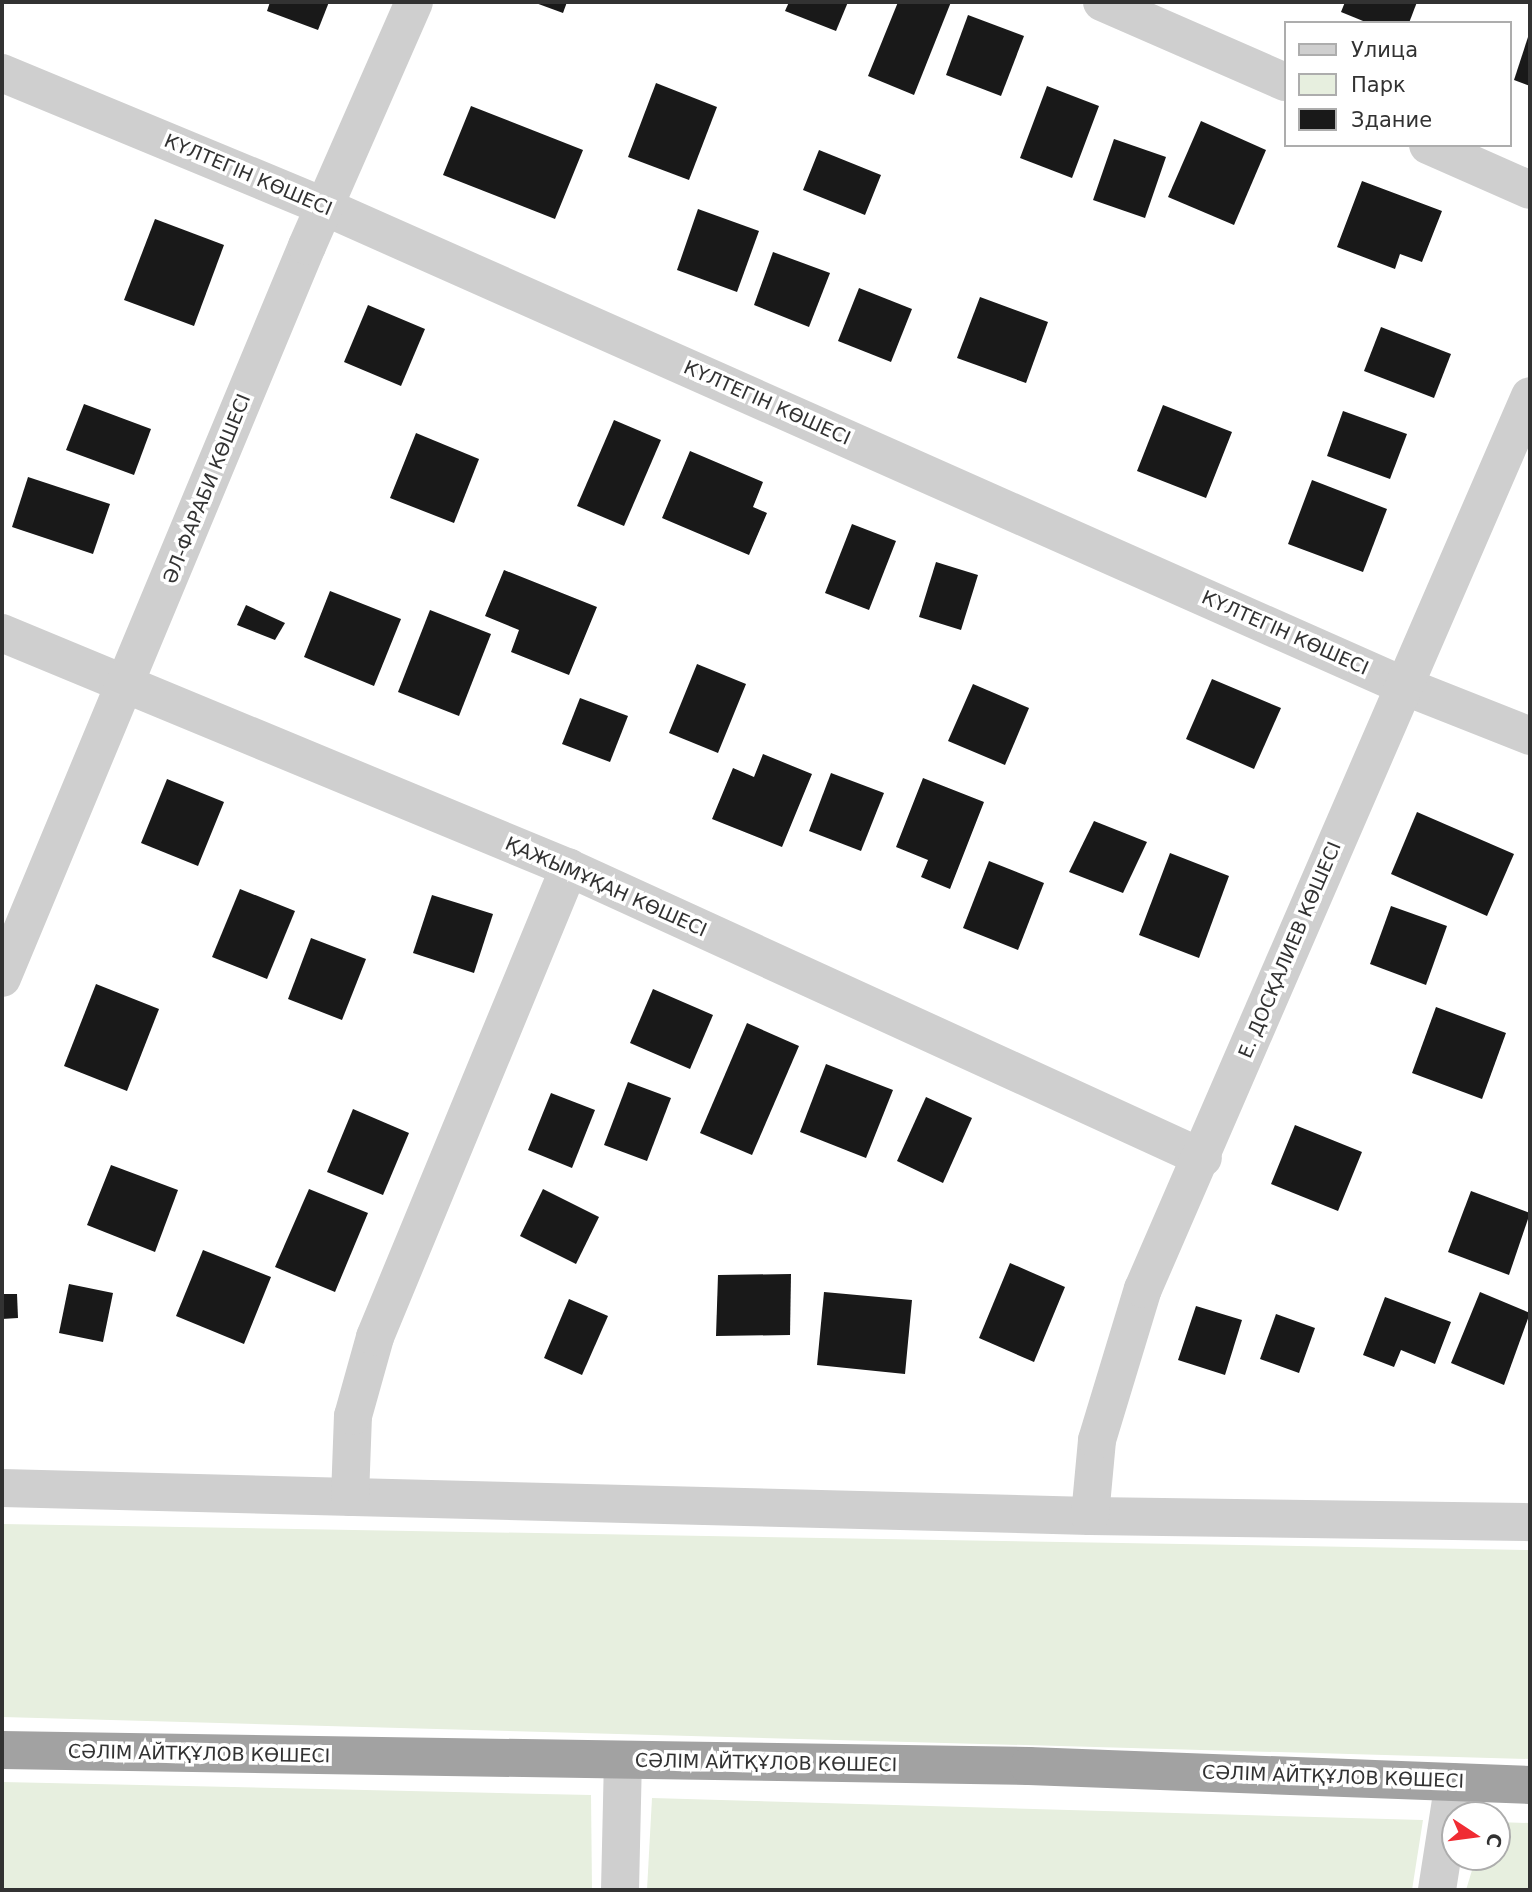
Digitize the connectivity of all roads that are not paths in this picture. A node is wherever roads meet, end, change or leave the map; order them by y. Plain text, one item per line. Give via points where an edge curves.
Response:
1 (414, 2) edge
2 (1102, 2) edge
3 (2, 73) edge
4 (1284, 82) edge
5 (1433, 147) edge
6 (1530, 190) edge
7 (325, 207) junction
8 (1530, 396) edge
9 (2, 633) edge
10 (127, 684) junction
11 (1404, 686) junction
12 (1530, 736) edge
13 (569, 869) junction
14 (2, 978) edge
15 (1203, 1158) junction
16 (2, 1488) edge
17 (350, 1497) junction
18 (1090, 1516) junction
19 (1530, 1522) edge
20 (2, 1750) edge
21 (623, 1761) junction
22 (1454, 1782) junction
23 (1530, 1785) edge
24 (620, 1890) edge
25 (1437, 1890) edge

1 - 7 street, ӘЛ-ФАРАБИ КӨШЕСІ
2 - 4 street
3 - 7 street, КҮЛТЕГІН КӨШЕСІ
5 - 6 street
7 - 10 street, ӘЛ-ФАРАБИ КӨШЕСІ
7 - 11 street, КҮЛТЕГІН КӨШЕСІ
8 - 11 street, Е. ДОСҚАЛИЕВ КӨШЕСІ
9 - 10 street, ҚАЖЫМҰҚАН КӨШЕСІ
10 - 13 street, ҚАЖЫМҰҚАН КӨШЕСІ
10 - 14 street, ӘЛ-ФАРАБИ КӨШЕСІ
11 - 12 street, КҮЛТЕГІН КӨШЕСІ
11 - 15 street, Е. ДОСҚАЛИЕВ КӨШЕСІ
13 - 15 street, ҚАЖЫМҰҚАН КӨШЕСІ
13 - 17 street via 375,1337 353,1416
15 - 18 street, Е. ДОСҚАЛИЕВ КӨШЕСІ via 1143,1289 1097,1440
16 - 17 street
17 - 18 street
18 - 19 street
20 - 21 highway, СӘЛІМ АЙТҚҰЛОВ КӨШЕСІ
21 - 22 highway, СӘЛІМ АЙТҚҰЛОВ КӨШЕСІ via 1029,1766
21 - 24 street
22 - 23 highway, СӘЛІМ АЙТҚҰЛОВ КӨШЕСІ
22 - 25 street

